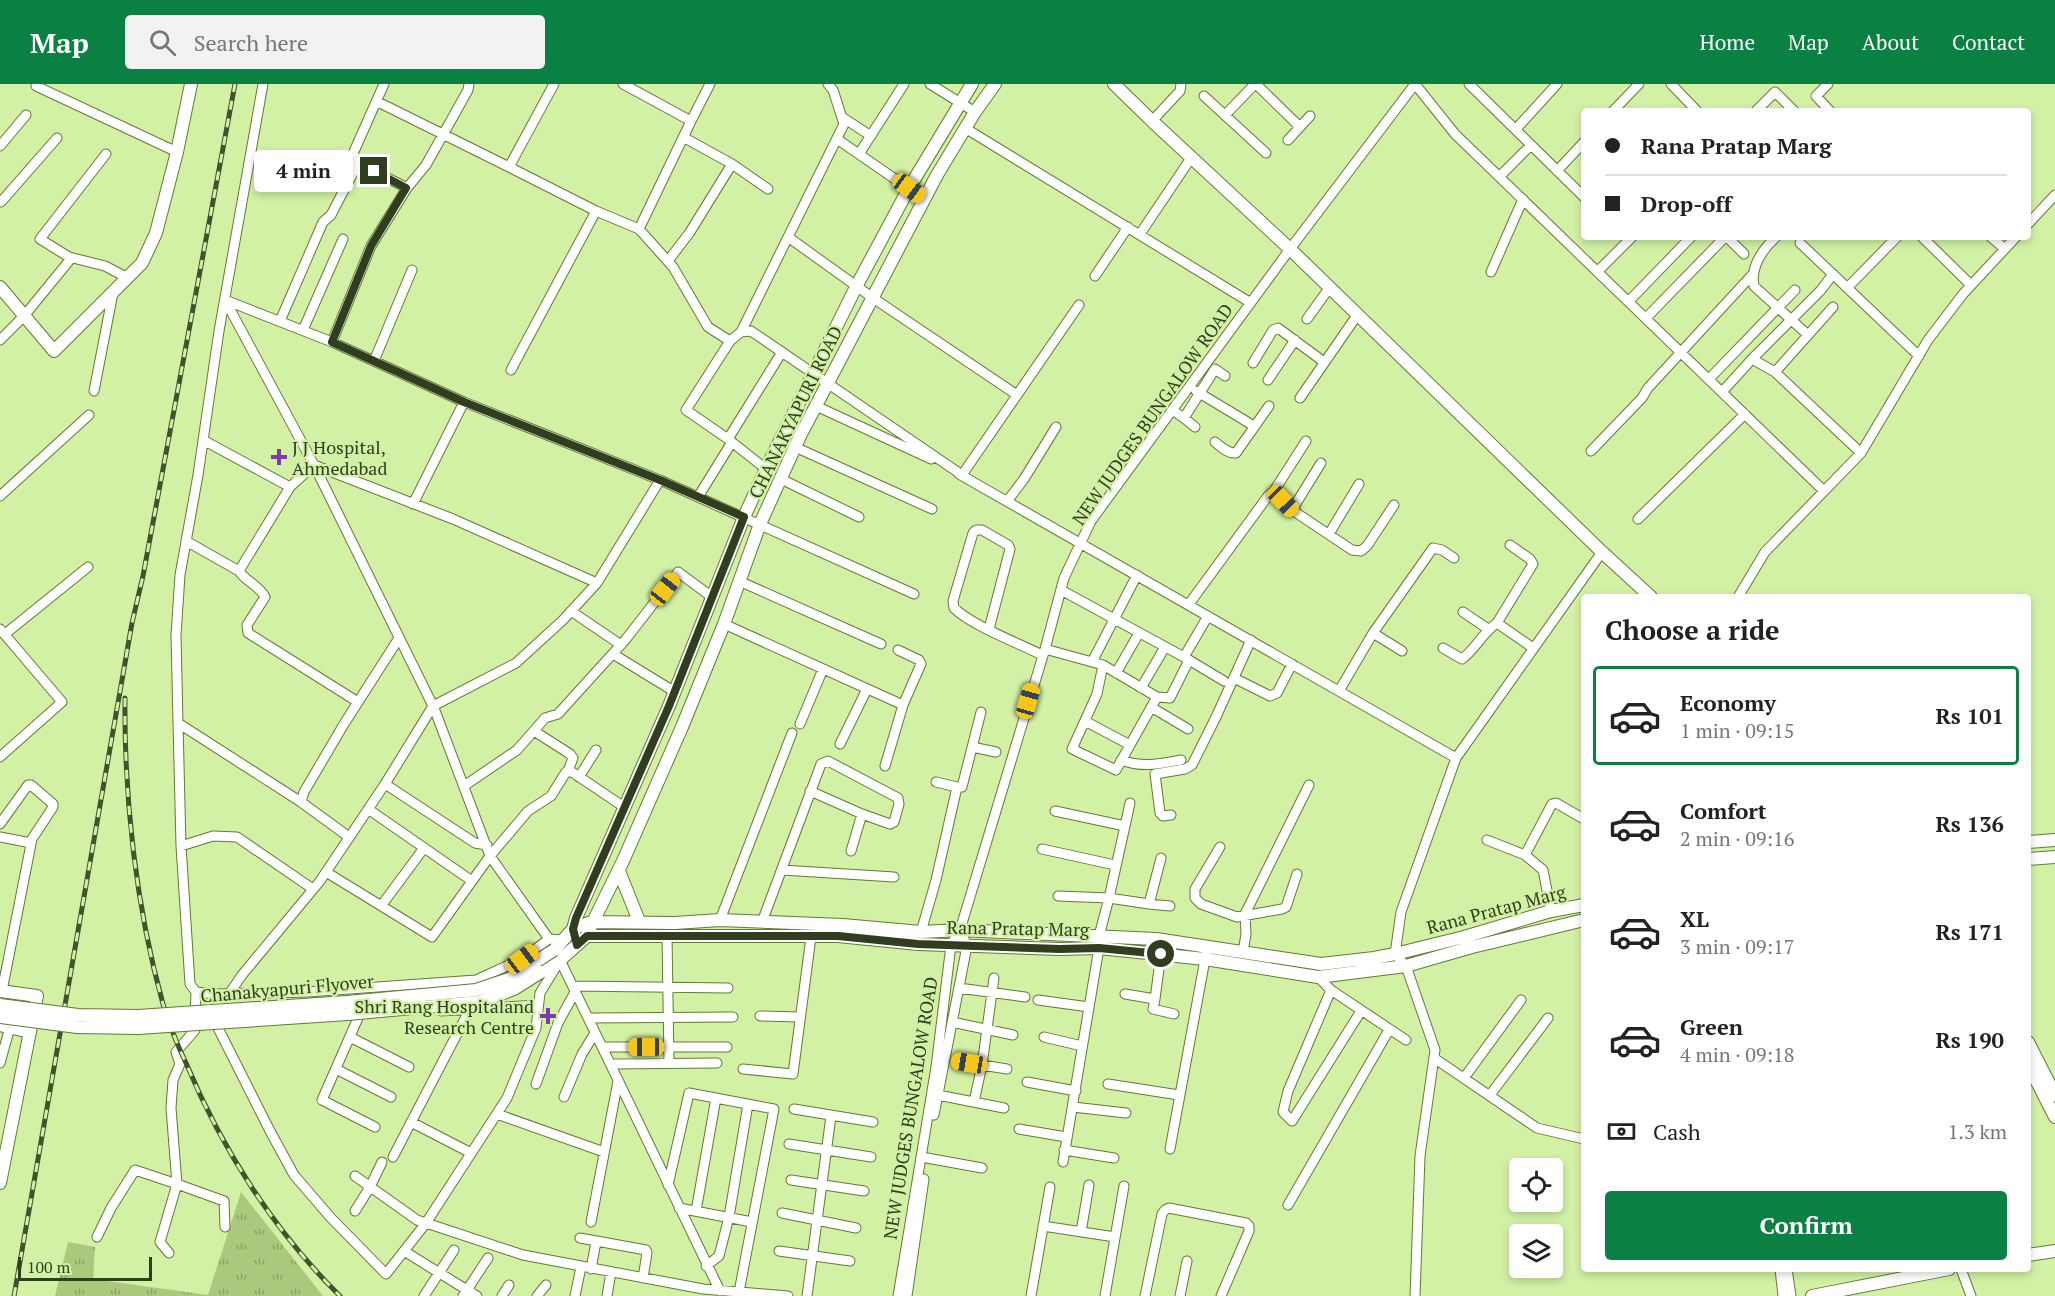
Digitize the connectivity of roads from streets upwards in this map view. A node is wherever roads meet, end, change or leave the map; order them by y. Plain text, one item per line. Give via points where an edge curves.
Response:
1 (189, 84) edge
2 (263, 84) edge
3 (384, 84) edge
4 (469, 84) edge
5 (554, 84) edge
6 (623, 84) edge
7 (710, 84) edge
8 (828, 84) edge
9 (904, 84) edge
10 (930, 84) edge
11 (972, 84) edge
12 (995, 84) edge
13 (1114, 84) edge
14 (1181, 84) edge
15 (1256, 84) edge
16 (1415, 84) edge
17 (1469, 84) edge
18 (1557, 84) edge
19 (1639, 84) edge
20 (1671, 84) edge
21 (1828, 84) edge
22 (36, 86) edge
23 (1204, 96) dead end
24 (378, 102) junction
25 (960, 103) junction
26 (1617, 108) edge
27 (1694, 108) edge
28 (1759, 108) edge
29 (1791, 108) edge
30 (1827, 108) edge
31 (975, 112) junction
32 (26, 115) dead end
33 (1225, 115) junction
34 (1310, 116) dead end
35 (842, 117) junction
36 (691, 121) junction
37 (1152, 121) junction
38 (1300, 127) junction
39 (965, 128) junction
40 (1516, 129) junction
41 (444, 134) junction
42 (871, 136) junction
43 (683, 137) junction
44 (57, 138) dead end
45 (837, 140) junction
46 (1288, 140) dead end
47 (1531, 144) junction
48 (1581, 145) edge
49 (0, 146) edge
50 (177, 152) junction
51 (1266, 153) dead end
52 (106, 154) dead end
53 (859, 154) junction
54 (1191, 158) junction
55 (358, 163) junction
56 (732, 164) junction
57 (509, 167) junction
58 (1557, 171) junction
59 (1500, 176) junction
60 (406, 188) junction
61 (909, 188) junction
62 (768, 189) dead end
63 (1581, 194) edge
64 (2055, 195) edge
65 (924, 199) junction
66 (1523, 199) junction
67 (0, 202) edge
68 (596, 211) junction
69 (2031, 221) edge
70 (1128, 227) junction
71 (639, 229) junction
72 (1140, 234) junction
73 (788, 237) junction
74 (343, 239) dead end
75 (1629, 240) edge
76 (1688, 240) edge
77 (1723, 240) edge
78 (1729, 240) edge
79 (1773, 240) edge
80 (1894, 240) edge
81 (1925, 240) edge
82 (1994, 240) edge
83 (2013, 240) edge
84 (1800, 243) dead end
85 (1290, 249) junction
86 (2005, 249) junction
87 (1744, 254) dead end
88 (69, 257) junction
89 (668, 261) junction
90 (412, 270) dead end
91 (1491, 272) dead end
92 (1598, 272) junction
93 (1833, 274) junction
94 (1752, 275) junction
95 (1095, 276) dead end
96 (128, 278) junction
97 (857, 285) junction
98 (1971, 285) junction
99 (0, 287) edge
100 (1330, 287) junction
101 (1847, 288) junction
102 (1795, 290) dead end
103 (113, 293) junction
104 (873, 298) junction
105 (225, 300) junction
106 (1629, 301) junction
107 (1251, 303) junction
108 (1079, 305) dead end
109 (1833, 307) dead end
110 (1778, 308) junction
111 (1358, 314) junction
112 (24, 316) junction
113 (1646, 318) junction
114 (1307, 319) dead end
115 (1791, 320) junction
116 (280, 321) junction
117 (303, 330) junction
118 (741, 332) junction
119 (1808, 335) junction
120 (0, 340) edge
121 (1295, 340) junction
122 (730, 341) junction
123 (332, 342) junction
124 (782, 352) junction
125 (1682, 353) junction
126 (1919, 356) junction
127 (1752, 359) junction
128 (374, 361) junction
129 (1324, 362) junction
130 (1206, 363) junction
131 (1253, 363) dead end
132 (1215, 369) junction
133 (511, 370) dead end
134 (1775, 372) junction
135 (814, 374) junction
136 (1225, 376) dead end
137 (1709, 379) junction
138 (1268, 380) dead end
139 (828, 383) junction
140 (1189, 386) junction
141 (94, 391) dead end
142 (1722, 392) junction
143 (1199, 393) junction
144 (1017, 395) junction
145 (1300, 398) dead end
146 (464, 402) junction
147 (816, 406) junction
148 (1269, 406) dead end
149 (1172, 410) junction
150 (1745, 414) junction
151 (89, 415) dead end
152 (1184, 418) junction
153 (1254, 426) junction
154 (1056, 427) dead end
155 (1195, 427) dead end
156 (203, 440) junction
157 (730, 440) junction
158 (1306, 441) dead end
159 (1215, 442) dead end
160 (795, 447) junction
161 (1591, 451) dead end
162 (1861, 453) junction
163 (1321, 463) dead end
164 (314, 465) junction
165 (766, 469) junction
166 (962, 475) junction
167 (781, 479) junction
168 (660, 480) junction
169 (1359, 484) dead end
170 (290, 488) junction
171 (1274, 491) junction
172 (1824, 491) junction
173 (0, 496) edge
174 (698, 497) junction
175 (1008, 500) junction
176 (413, 504) junction
177 (1394, 505) dead end
178 (932, 509) dead end
179 (1292, 510) junction
180 (744, 517) junction
181 (859, 517) dead end
182 (1638, 519) dead end
183 (760, 524) junction
184 (1329, 534) junction
185 (186, 541) junction
186 (1081, 543) junction
187 (1510, 545) dead end
188 (1602, 552) junction
189 (1454, 558) dead end
190 (88, 567) dead end
191 (239, 571) junction
192 (1137, 575) junction
193 (740, 581) junction
194 (597, 583) junction
195 (1061, 590) junction
196 (914, 594) dead end
197 (1649, 594) edge
198 (1740, 594) edge
199 (712, 597) junction
200 (1189, 604) junction
201 (571, 611) junction
202 (1463, 612) dead end
203 (1208, 616) junction
204 (1114, 619) junction
205 (724, 624) junction
206 (1492, 626) junction
207 (989, 629) junction
208 (2, 632) edge
209 (1139, 633) junction
210 (1373, 633) junction
211 (399, 638) junction
212 (1251, 640) junction
213 (881, 644) dead end
214 (621, 645) junction
215 (1164, 647) junction
216 (1443, 648) dead end
217 (1533, 648) junction
218 (898, 650) dead end
219 (1402, 651) dead end
220 (1043, 652) junction
221 (612, 654) junction
222 (688, 657) junction
223 (1187, 659) junction
224 (1092, 662) junction
225 (1292, 664) junction
226 (708, 665) junction
227 (1103, 665) junction
228 (823, 669) junction
229 (1116, 673) junction
230 (1229, 680) junction
231 (1141, 688) junction
232 (867, 689) junction
233 (1339, 691) junction
234 (675, 692) junction
235 (1157, 698) junction
236 (358, 702) junction
237 (903, 705) junction
238 (433, 706) junction
239 (1151, 707) junction
240 (981, 712) dead end
241 (1085, 721) junction
242 (178, 723) junction
243 (800, 724) dead end
244 (1188, 729) dead end
245 (534, 730) junction
246 (792, 733) dead end
247 (840, 744) dead end
248 (1130, 745) junction
249 (972, 747) junction
250 (596, 750) dead end
251 (996, 752) dead end
252 (0, 757) edge
253 (1456, 758) junction
254 (1121, 760) junction
255 (1181, 760) dead end
256 (885, 766) dead end
257 (568, 771) junction
258 (579, 777) junction
259 (936, 782) dead end
260 (385, 784) junction
261 (1309, 784) dead end
262 (464, 786) junction
263 (957, 787) junction
264 (810, 791) junction
265 (301, 802) junction
266 (1130, 803) dead end
267 (624, 807) junction
268 (369, 809) junction
269 (1055, 811) dead end
270 (862, 814) junction
271 (1171, 815) dead end
272 (1581, 817) edge
273 (0, 824) edge
274 (1125, 825) junction
275 (0, 837) edge
276 (349, 837) junction
277 (1488, 840) dead end
278 (2055, 840) edge
279 (2031, 842) edge
280 (31, 843) junction
281 (487, 845) junction
282 (181, 846) junction
283 (1220, 847) dead end
284 (424, 848) junction
285 (1041, 849) dead end
286 (852, 851) dead end
287 (1525, 855) junction
288 (490, 856) junction
289 (2055, 857) edge
290 (1161, 858) dead end
291 (2031, 859) edge
292 (1115, 865) junction
293 (782, 870) junction
294 (619, 871) junction
295 (326, 872) junction
296 (1297, 874) dead end
297 (894, 877) dead end
298 (472, 881) junction
299 (313, 889) junction
300 (1058, 896) dead end
301 (1109, 898) junction
302 (1149, 904) junction
303 (381, 906) junction
304 (1170, 906) dead end
305 (1581, 906) edge
306 (1551, 911) junction
307 (1245, 914) junction
308 (720, 920) junction
309 (639, 921) junction
310 (1581, 921) edge
311 (591, 922) junction
312 (762, 922) junction
313 (573, 929) junction
314 (960, 930) junction
315 (921, 932) junction
316 (667, 935) junction
317 (587, 936) junction
318 (811, 937) junction
319 (563, 940) joint
320 (1099, 942) junction
321 (577, 945) junction
322 (951, 945) junction
323 (967, 946) junction
324 (1208, 946) junction
325 (554, 950) junction
326 (1243, 952) junction
327 (1161, 954) junction
328 (1395, 954) junction
329 (1205, 959) junction
330 (1407, 966) junction
331 (994, 978) dead end
332 (1318, 978) junction
333 (1, 986) edge
334 (668, 986) junction
335 (728, 988) dead end
336 (959, 988) junction
337 (574, 989) junction
338 (1331, 990) junction
339 (196, 992) junction
340 (992, 993) junction
341 (230, 994) junction
342 (1125, 994) dead end
343 (1024, 998) dead end
344 (1155, 999) junction
345 (1038, 1000) dead end
346 (1521, 1000) dead end
347 (0, 1005) edge
348 (538, 1005) junction
349 (1089, 1007) junction
350 (470, 1009) junction
351 (1361, 1011) junction
352 (1174, 1014) dead end
353 (760, 1016) dead end
354 (0, 1017) edge
355 (733, 1017) dead end
356 (799, 1017) junction
357 (358, 1018) junction
358 (588, 1018) junction
359 (668, 1018) junction
360 (1548, 1018) dead end
361 (952, 1022) junction
362 (5, 1026) edge
363 (218, 1028) junction
364 (987, 1029) junction
365 (195, 1030) junction
366 (1389, 1030) junction
367 (30, 1032) junction
368 (595, 1033) junction
369 (1013, 1035) dead end
370 (350, 1037) junction
371 (1044, 1037) dead end
372 (1406, 1040) dead end
373 (1082, 1046) junction
374 (602, 1047) junction
375 (668, 1047) junction
376 (727, 1047) dead end
377 (2031, 1048) edge
378 (1434, 1058) junction
379 (957, 1061) dead end
380 (0, 1063) edge
381 (717, 1063) dead end
382 (610, 1064) junction
383 (669, 1064) junction
384 (982, 1065) junction
385 (409, 1067) dead end
386 (336, 1069) junction
387 (743, 1069) dead end
388 (1007, 1069) dead end
389 (2031, 1070) edge
390 (1464, 1078) junction
391 (618, 1081) junction
392 (1027, 1082) dead end
393 (536, 1084) dead end
394 (1108, 1084) dead end
395 (1076, 1091) junction
396 (938, 1095) junction
397 (1179, 1095) junction
398 (1490, 1095) junction
399 (2055, 1095) edge
400 (564, 1096) dead end
401 (392, 1097) dead end
402 (716, 1098) junction
403 (974, 1102) junction
404 (748, 1104) junction
405 (1073, 1107) junction
406 (1004, 1108) dead end
407 (794, 1109) dead end
408 (1126, 1113) dead end
409 (497, 1114) junction
410 (831, 1116) junction
411 (2055, 1117) edge
412 (411, 1122) junction
413 (873, 1122) dead end
414 (375, 1127) dead end
415 (1019, 1129) dead end
416 (1066, 1137) junction
417 (1581, 1138) edge
418 (789, 1144) dead end
419 (827, 1149) junction
420 (1170, 1149) dead end
421 (1064, 1150) junction
422 (604, 1152) junction
423 (471, 1153) junction
424 (393, 1157) dead end
425 (871, 1157) dead end
426 (927, 1158) junction
427 (1114, 1158) dead end
428 (381, 1162) dead end
429 (1063, 1162) dead end
430 (982, 1168) dead end
431 (355, 1176) dead end
432 (791, 1180) dead end
433 (0, 1183) edge
434 (177, 1184) junction
435 (668, 1185) junction
436 (822, 1185) junction
437 (1089, 1185) dead end
438 (370, 1186) junction
439 (1050, 1186) dead end
440 (1124, 1186) dead end
441 (864, 1191) dead end
442 (1288, 1206) dead end
443 (679, 1208) junction
444 (355, 1210) dead end
445 (696, 1211) junction
446 (782, 1213) dead end
447 (729, 1217) junction
448 (817, 1220) junction
449 (591, 1222) dead end
450 (752, 1222) junction
451 (426, 1223) junction
452 (1043, 1226) junction
453 (225, 1227) dead end
454 (856, 1228) dead end
455 (1081, 1232) junction
456 (1115, 1237) junction
457 (97, 1238) dead end
458 (580, 1238) dead end
459 (596, 1242) junction
460 (454, 1250) dead end
461 (404, 1251) junction
462 (779, 1251) dead end
463 (2055, 1251) edge
464 (169, 1253) dead end
465 (812, 1255) junction
466 (2031, 1255) edge
467 (488, 1258) dead end
468 (850, 1261) dead end
469 (1187, 1262) dead end
470 (706, 1266) junction
471 (586, 1268) junction
472 (611, 1272) junction
473 (1780, 1272) edge
474 (1787, 1272) edge
475 (1934, 1272) edge
476 (1962, 1272) edge
477 (439, 1273) junction
478 (642, 1278) junction
479 (509, 1285) dead end
480 (546, 1285) dead end
481 (720, 1291) junction
482 (739, 1292) junction
483 (465, 1293) edge
484 (424, 1296) edge
485 (477, 1296) edge
486 (502, 1296) edge
487 (537, 1296) edge
488 (575, 1296) edge
489 (607, 1296) edge
490 (788, 1296) edge
491 (807, 1296) edge
492 (898, 1296) edge
493 (907, 1296) edge
494 (1030, 1296) edge
495 (1105, 1296) edge
496 (1145, 1296) edge
497 (1180, 1296) edge
498 (1221, 1296) edge
499 (1415, 1296) edge
500 (1784, 1296) edge
501 (1791, 1296) edge
502 (1812, 1296) edge
503 (1971, 1296) edge

1 - 50 street
2 - 105 street
3 - 24 street
4 - 41 street
5 - 57 street
6 - 36 street
7 - 36 street
8 - 35 street
9 - 42 street
10 - 25 street
11 - 25 street
12 - 31 street, CHANAKYAPURI ROAD
13 - 37 street
14 - 37 street via 1180,91
15 - 33 street
15 - 38 street
16 - 59 street via 1455,134
16 - 85 street, NEW JUDGES BUNGALOW ROAD
17 - 40 street
18 - 40 street
19 - 26 street
20 - 27 street
21 - 30 street via 1816,96
22 - 50 street
23 - 33 street
24 - 41 street
24 - 55 street via 351,156
25 - 31 street
25 - 61 street
28 - 29 street via 1774,92
31 - 39 street, CHANAKYAPURI ROAD
32 - 49 street
33 - 51 street
34 - 38 street
35 - 42 street
35 - 45 street via 844,124
36 - 43 street
37 - 54 street
38 - 46 street
39 - 65 street, CHANAKYAPURI ROAD
39 - 70 street
40 - 47 street
41 - 57 street
41 - 60 street via 426,165
42 - 53 street
43 - 56 street
43 - 71 street
44 - 67 street
45 - 53 street
45 - 73 street
47 - 58 street
47 - 59 street
48 - 58 street
50 - 96 street via 156,233 142,263
52 - 88 street via 40,239
53 - 61 street
54 - 72 street
54 - 85 street
55 - 60 street
55 - 116 street via 331,215 323,222
56 - 62 street
56 - 89 street
57 - 68 street
58 - 63 street
59 - 66 street
60 - 123 street via 371,246
61 - 65 street
61 - 97 street
64 - 69 street
65 - 104 street, CHANAKYAPURI ROAD
66 - 91 street
66 - 92 street
68 - 71 street
68 - 133 street
70 - 72 street
70 - 95 street
71 - 89 street
72 - 107 street
73 - 97 street
73 - 118 street
74 - 117 street
75 - 92 street
76 - 106 street
77 - 113 street
78 - 87 street
79 - 94 street via 1763,250
80 - 101 street
81 - 98 street
82 - 86 street
83 - 86 street
84 - 93 street
85 - 100 street
85 - 107 street, NEW JUDGES BUNGALOW ROAD
86 - 98 street
88 - 96 street via 105,266
88 - 112 street
89 - 122 street via 708,327
90 - 128 street
92 - 106 street
93 - 101 street
93 - 115 street
94 - 110 street via 1754,286
94 - 125 street
96 - 103 street
97 - 104 street
97 - 135 street
98 - 126 street
99 - 112 street
100 - 111 street
100 - 114 street
101 - 126 street
102 - 110 street
103 - 112 street via 54,351
103 - 141 street
104 - 139 street, CHANAKYAPURI ROAD
104 - 144 street
105 - 116 street
105 - 156 street
105 - 164 street
106 - 113 street
107 - 130 street, NEW JUDGES BUNGALOW ROAD
108 - 144 street
109 - 119 street
110 - 115 street
110 - 137 street
111 - 129 street
111 - 188 street
112 - 120 street
113 - 125 street
115 - 119 street
115 - 127 street
116 - 117 street
117 - 123 street
118 - 122 street
118 - 124 street via 751,331
119 - 134 street
121 - 129 street
121 - 131 street via 1278,328 1274,330
121 - 138 street
122 - 157 street via 687,410
123 - 128 street
124 - 135 street
124 - 157 street
125 - 137 street
125 - 161 street
126 - 162 street
127 - 134 street
127 - 142 street
128 - 146 street
129 - 145 street
130 - 132 street
130 - 140 street, NEW JUDGES BUNGALOW ROAD
132 - 136 street
132 - 143 street
134 - 162 street
135 - 139 street
135 - 165 street
137 - 142 street
139 - 147 street, CHANAKYAPURI ROAD
139 - 166 street
140 - 143 street
140 - 149 street, NEW JUDGES BUNGALOW ROAD
142 - 150 street
143 - 152 street
143 - 153 street
144 - 166 street
146 - 168 street
146 - 176 street
147 - 160 street, CHANAKYAPURI ROAD
147 - 166 street
148 - 153 street
149 - 152 street
149 - 186 street, NEW JUDGES BUNGALOW ROAD via 1091,521
150 - 172 street
150 - 182 street
151 - 173 street
152 - 155 street
153 - 159 street via 1236,453
154 - 175 street
156 - 170 street
156 - 185 street
157 - 165 street
157 - 174 street
158 - 171 street
160 - 167 street, CHANAKYAPURI ROAD
160 - 178 street
162 - 172 street
163 - 179 street
164 - 170 street
164 - 176 street
164 - 211 street
165 - 180 street
166 - 175 street
167 - 181 street
167 - 183 street, CHANAKYAPURI ROAD
168 - 174 street
168 - 194 street
169 - 184 street
170 - 191 street
171 - 179 street
171 - 200 street
172 - 198 street via 1765,552
174 - 180 street
175 - 186 street
176 - 194 street
177 - 184 street via 1361,551
179 - 184 street
180 - 183 street
180 - 199 street
183 - 193 street, CHANAKYAPURI ROAD
183 - 196 street
185 - 191 street
185 - 242 street via 176,635
186 - 192 street
186 - 195 street, NEW JUDGES BUNGALOW ROAD
187 - 206 street via 1533,564
188 - 197 street
188 - 217 street
189 - 210 street via 1433,548
190 - 208 street
191 - 236 street via 265,597 247,625 248,633
192 - 200 street
192 - 204 street
193 - 205 street, CHANAKYAPURI ROAD
193 - 213 street
194 - 201 street
195 - 204 street
195 - 220 street, NEW JUDGES BUNGALOW ROAD
199 - 214 street via 678,572
199 - 222 street
200 - 203 street
201 - 214 street
201 - 238 street via 516,663
202 - 206 street
203 - 212 street
203 - 223 street
204 - 209 street
204 - 224 street
205 - 226 street, CHANAKYAPURI ROAD
205 - 228 street
206 - 216 street via 1461,659
206 - 217 street
207 - 207 street via 961,615 953,601 976,530 1010,549
207 - 220 street
208 - 252 street via 62,702
209 - 215 street
209 - 229 street
210 - 219 street
210 - 233 street
211 - 236 street
211 - 238 street
212 - 225 street
212 - 230 street
214 - 221 street
215 - 223 street
215 - 231 street
217 - 253 street
218 - 237 street via 921,664
220 - 224 street
220 - 314 street, NEW JUDGES BUNGALOW ROAD
221 - 234 street
221 - 245 street via 558,714 545,718
222 - 226 street
222 - 234 street
223 - 230 street
223 - 235 street via 1170,698
224 - 227 street
225 - 230 street via 1273,696
225 - 233 street
226 - 294 street, CHANAKYAPURI ROAD
227 - 229 street
227 - 241 street via 1097,694
228 - 232 street
228 - 243 street
229 - 231 street
230 - 271 street via 1192,765 1155,774 1160,813
231 - 235 street
232 - 237 street
232 - 247 street
233 - 253 street
234 - 267 street
235 - 239 street
236 - 265 street
237 - 256 street
238 - 260 street
238 - 262 street
239 - 244 street
239 - 248 street
240 - 249 street
241 - 248 street
241 - 254 street via 1072,749 1116,770
242 - 265 street
242 - 282 street
245 - 257 street via 570,754 573,758
245 - 262 street via 516,750
246 - 308 street
248 - 254 street
249 - 251 street
249 - 263 street via 962,787
250 - 258 street
253 - 328 street via 1401,912
254 - 255 street via 1135,765
257 - 258 street
257 - 288 street via 550,796 528,811
258 - 267 street
259 - 263 street
260 - 268 street
260 - 281 street via 475,843
261 - 307 street
262 - 281 street
263 - 315 street
264 - 270 street
264 - 270 street via 821,764 828,761 898,798 894,822 890,824
264 - 293 street
265 - 276 street
266 - 274 street
267 - 313 street
268 - 276 street
268 - 284 street
269 - 274 street
270 - 286 street
272 - 287 street via 1552,804
273 - 280 street via 25,787 31,785 53,807
274 - 292 street
275 - 280 street
276 - 295 street
277 - 287 street
278 - 279 street
280 - 333 street
281 - 288 street
282 - 299 street via 213,837 237,837
282 - 339 street via 190,984
283 - 307 street via 1195,889 1195,898 1201,904 1237,916
284 - 298 street
284 - 303 street
285 - 292 street
287 - 306 street via 1543,870
288 - 298 street
288 - 325 street
289 - 291 street
290 - 302 street
292 - 301 street
293 - 297 street
293 - 312 street
294 - 309 street
294 - 311 street, CHANAKYAPURI ROAD
295 - 299 street
295 - 303 street
296 - 307 street via 1286,908
298 - 303 street via 432,937
299 - 341 street
300 - 301 street
301 - 302 street
301 - 320 street
302 - 304 street
305 - 306 street, Rana Pratap Marg
306 - 328 street, Rana Pratap Marg
307 - 326 street
308 - 309 street, Rana Pratap Marg
308 - 312 street, Rana Pratap Marg
309 - 311 street, Rana Pratap Marg
310 - 330 street, Rana Pratap Marg
311 - 313 street, Rana Pratap Marg
311 - 317 street, CHANAKYAPURI ROAD
312 - 315 street, Rana Pratap Marg
313 - 319 street, Rana Pratap Marg
313 - 321 street
314 - 315 street, Rana Pratap Marg
314 - 320 street, Rana Pratap Marg
314 - 322 street, NEW JUDGES BUNGALOW ROAD
314 - 323 street
316 - 317 street, Rana Pratap Marg
316 - 318 street, Rana Pratap Marg
316 - 334 street
317 - 321 street
318 - 322 street, Rana Pratap Marg
318 - 356 street
319 - 325 street, Chanakyapuri Flyover
320 - 323 street, Rana Pratap Marg via 1060,949
320 - 324 street, Rana Pratap Marg via 1156,939
320 - 327 street, Rana Pratap Marg
320 - 349 street
321 - 325 street
322 - 323 street, Rana Pratap Marg
322 - 492 street, NEW JUDGES BUNGALOW ROAD
323 - 336 street
324 - 326 street, Rana Pratap Marg
324 - 329 street
325 - 337 street
325 - 341 street via 522,959 476,980
325 - 347 street, Chanakyapuri Flyover, bridge via 508,979 476,990 138,1017 78,1015
325 - 348 street
325 - 354 street, Chanakyapuri Flyover, bridge via 541,972 514,989 478,1002 138,1028 77,1027
326 - 328 street, Rana Pratap Marg via 1321,964
327 - 329 street, Rana Pratap Marg
327 - 344 street
328 - 330 street
329 - 332 street, Rana Pratap Marg
329 - 397 street
330 - 332 street, Rana Pratap Marg
330 - 378 street via 1435,1050
331 - 340 street
332 - 338 street
333 - 367 street via 37,996
334 - 335 street
334 - 337 street
334 - 359 street
336 - 340 street
336 - 361 street
337 - 358 street
337 - 393 street
338 - 351 street
338 - 351 street via 1288,1091 1282,1112 1292,1121
339 - 341 street
339 - 365 street
340 - 343 street
340 - 364 street
342 - 344 street
344 - 352 street via 1153,1009
345 - 349 street
346 - 390 street
348 - 350 street
348 - 409 street via 536,1028
349 - 373 street
350 - 357 street
350 - 412 street
351 - 366 street
353 - 356 street
355 - 359 street
356 - 387 street via 793,1074
357 - 363 street
357 - 370 street
358 - 359 street
358 - 368 street
359 - 375 street
360 - 398 street
361 - 364 street
361 - 396 street
362 - 367 street
362 - 380 street
363 - 365 street
363 - 461 street via 294,1175 386,1274
364 - 369 street
364 - 384 street
365 - 434 street via 176,1052 180,1064 173,1080 171,1108
366 - 372 street
366 - 442 street
367 - 433 street
368 - 374 street
368 - 400 street
370 - 385 street
370 - 386 street
371 - 373 street
373 - 395 street
374 - 375 street
374 - 382 street
375 - 376 street
375 - 383 street
377 - 399 street
378 - 390 street
378 - 499 street via 1420,1155
379 - 384 street
381 - 383 street
382 - 383 street
382 - 391 street
384 - 388 street
384 - 403 street
386 - 401 street
386 - 414 street via 322,1100
389 - 411 street
390 - 398 street
391 - 422 street
391 - 435 street
392 - 395 street
394 - 397 street
395 - 405 street
396 - 403 street
396 - 426 street
397 - 420 street
398 - 417 street via 1537,1128
402 - 404 street
402 - 435 street via 689,1093
402 - 445 street
403 - 406 street
404 - 447 street
404 - 450 street via 774,1109
405 - 408 street
405 - 416 street
407 - 410 street
409 - 422 street
409 - 423 street
410 - 413 street
410 - 419 street
412 - 423 street
412 - 424 street
415 - 416 street
416 - 421 street
418 - 419 street
419 - 425 street
419 - 436 street
421 - 427 street
421 - 429 street
422 - 449 street
423 - 451 street
426 - 430 street
426 - 493 street
428 - 438 street
431 - 438 street
432 - 436 street
434 - 453 street via 224,1201
434 - 457 street via 135,1170
434 - 464 street via 160,1242
435 - 443 street
436 - 441 street
436 - 448 street
437 - 455 street
438 - 444 street
438 - 451 street
439 - 452 street
440 - 456 street
443 - 445 street
443 - 470 street
445 - 447 street
446 - 448 street
447 - 450 street
447 - 470 street via 719,1256
448 - 454 street
448 - 465 street
450 - 482 street
451 - 461 street
451 - 471 street via 523,1255
452 - 455 street
452 - 494 street
455 - 456 street
456 - 495 street
458 - 459 street
459 - 471 street
459 - 478 street via 646,1250
460 - 477 street
461 - 477 street
462 - 465 street
463 - 466 street
465 - 468 street
465 - 491 street
467 - 483 street
469 - 497 street
470 - 481 street
471 - 472 street
471 - 488 street
472 - 478 street
472 - 489 street
473 - 500 street
474 - 501 street
475 - 502 street
476 - 503 street
477 - 483 street
477 - 484 street
478 - 481 street
479 - 486 street
480 - 487 street
481 - 482 street
482 - 490 street
483 - 485 street
496 - 498 street via 1162,1214 1169,1208 1249,1226

